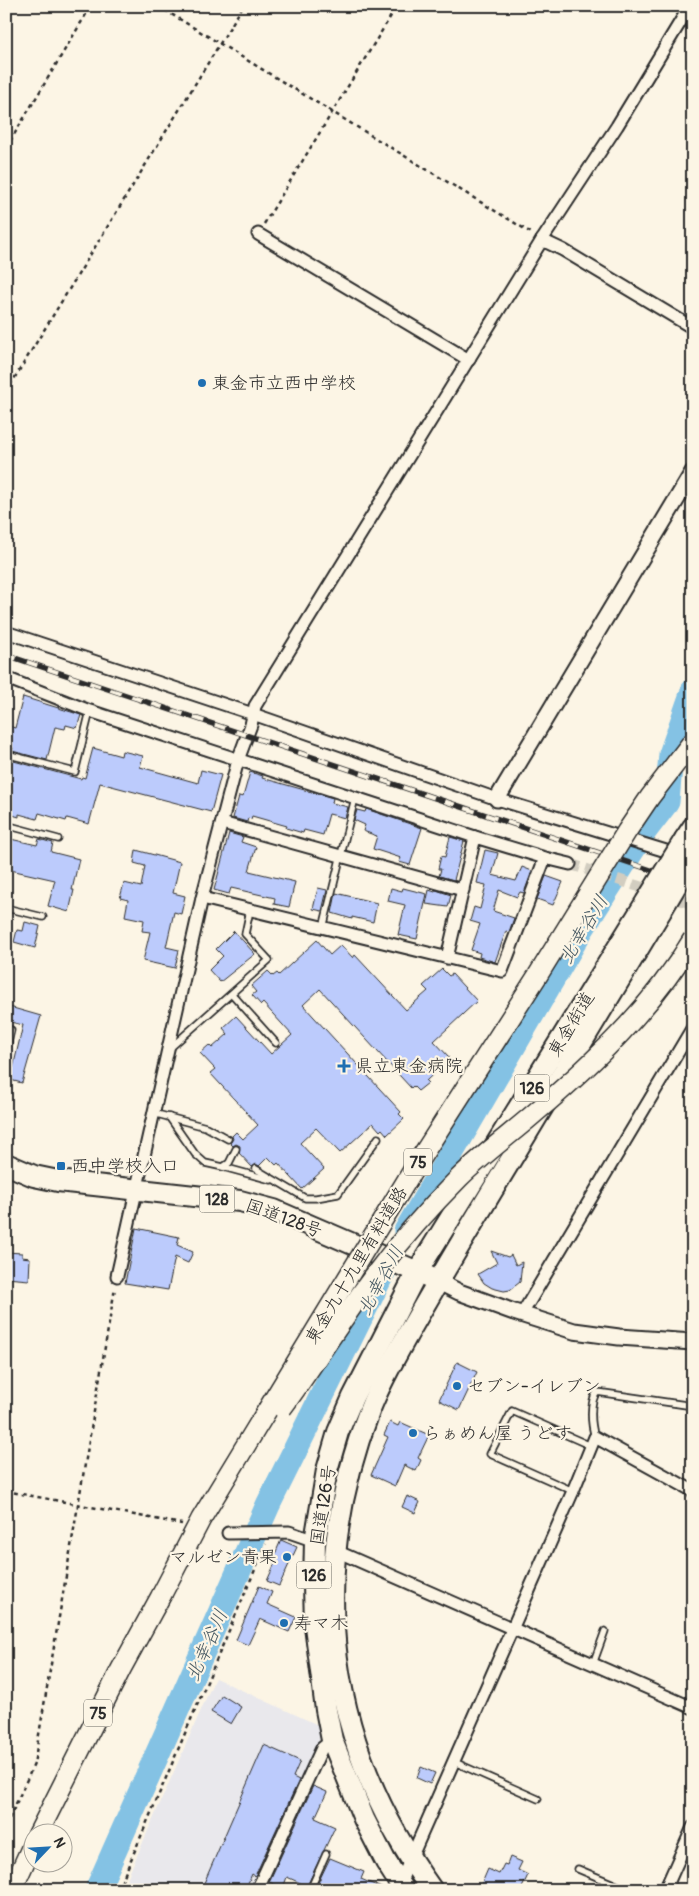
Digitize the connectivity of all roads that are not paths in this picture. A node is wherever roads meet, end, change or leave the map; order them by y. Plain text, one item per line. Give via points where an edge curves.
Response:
1 (690, 6) edge
2 (258, 234) road end
3 (542, 240) junction
4 (693, 328) edge
5 (469, 360) junction
6 (693, 472) edge
7 (6, 632) edge
8 (6, 678) edge
9 (90, 711) junction
10 (253, 714) junction
11 (693, 742) edge
12 (6, 754) edge
13 (238, 760) junction
14 (355, 798) junction
15 (497, 799) junction
16 (222, 823) junction
17 (6, 825) edge
18 (475, 836) junction
19 (58, 839) dead end
20 (691, 846) edge
21 (341, 856) junction
22 (545, 858) junction
23 (570, 864) tunnel mouth
24 (463, 890) junction
25 (202, 898) junction
26 (653, 907) junction
27 (6, 908) edge
28 (250, 910) junction
29 (43, 917) dead end
30 (323, 928) junction
31 (693, 939) edge
32 (447, 958) junction
33 (232, 994) junction
34 (693, 1027) edge
35 (6, 1028) edge
36 (276, 1043) dead end
37 (6, 1051) edge
38 (167, 1051) junction
39 (154, 1113) junction
40 (169, 1117) junction
41 (378, 1138) dead end
42 (228, 1139) dead end
43 (236, 1149) dead end
44 (6, 1164) edge
45 (222, 1167) junction
46 (256, 1169) dead end
47 (278, 1181) junction
48 (135, 1190) junction
49 (418, 1272) junction
50 (117, 1276) road end
51 (437, 1281) junction
52 (522, 1314) junction
53 (693, 1342) edge
54 (693, 1406) edge
55 (593, 1442) junction
56 (573, 1491) junction
57 (693, 1491) edge
58 (228, 1533) dead end
59 (315, 1541) junction
60 (334, 1550) junction
61 (162, 1594) junction
62 (512, 1628) junction
63 (606, 1631) dead end
64 (593, 1664) junction
65 (693, 1708) edge
66 (332, 1740) junction
67 (452, 1761) junction
68 (538, 1799) dead end
69 (43, 1824) edge
70 (693, 1827) edge
71 (689, 1848) edge
72 (326, 1854) dead end
73 (410, 1860) junction
74 (22, 1868) edge
75 (578, 1869) dead end
76 (262, 1888) edge
77 (400, 1888) edge
78 (12, 1890) edge
79 (310, 1890) edge
80 (432, 1890) edge
81 (628, 1890) edge
82 (666, 1890) edge

1 - 3 street
2 - 5 street
3 - 4 street
3 - 5 street
5 - 10 street via 262,694
6 - 15 street
7 - 10 street
8 - 9 street
9 - 12 lane via 75,772
9 - 13 street
10 - 13 street
10 - 15 street
11 - 61 main road, 東金九十九里有料道路 / 75, bridge via 627,831 423,1154 201,1519
13 - 14 street
13 - 16 street
14 - 18 street
14 - 21 lane
15 - 20 street
16 - 21 street
16 - 25 street
17 - 19 lane
18 - 22 street
18 - 24 street
20 - 26 highway, 東金街道 / 126, bridge
21 - 24 street
21 - 30 lane
22 - 23 street
22 - 32 street via 502,971
24 - 32 street
25 - 28 street
25 - 38 street
26 - 49 highway, 東金街道 / 126
26 - 51 highway, 東金街道 / 126
27 - 29 lane
28 - 30 street
28 - 33 lane via 245,934 269,960
30 - 32 street
31 - 61 main road, 東金九十九里有料道路 / 75, bridge via 671,972 621,1032 536,1112 459,1177 407,1234 342,1320
33 - 36 lane
33 - 38 lane
34 - 52 street
35 - 37 lane via 11,1030
38 - 39 street
39 - 40 lane
39 - 48 street
40 - 42 lane via 206,1127
40 - 45 lane via 205,1163
41 - 47 lane via 338,1194 305,1198
43 - 45 lane via 229,1163
44 - 48 highway, 国道128号 / 128 via 34,1176 58,1181
45 - 47 lane
46 - 47 lane
48 - 49 highway, 国道128号 / 128 via 240,1201 274,1210
48 - 50 street
49 - 51 highway, 国道128号 / 128
49 - 59 highway, 国道126号 / 126 via 338,1432 327,1470
51 - 52 street
51 - 60 highway, 国道126号 / 126 via 370,1407 351,1464
52 - 53 street via 574,1331
54 - 55 lane via 597,1392 593,1397
55 - 56 street
55 - 56 lane via 512,1411 490,1454
55 - 57 street
56 - 62 street
58 - 59 street via 289,1532
59 - 66 highway, 国道126号 / 126 via 315,1626
60 - 62 street
60 - 73 highway, 国道126号 / 126 via 334,1626 341,1686 360,1757
61 - 69 main road, 東金九十九里有料道路 / 75 via 120,1669
62 - 64 street
62 - 67 street
63 - 64 lane
64 - 65 street
66 - 76 street via 322,1748
66 - 77 highway, 国道126号 / 126 via 364,1819
67 - 68 lane
67 - 73 street
70 - 71 street
71 - 82 street
72 - 79 lane
73 - 77 street
73 - 80 highway, 国道126号 / 126
74 - 78 main road
75 - 81 lane

